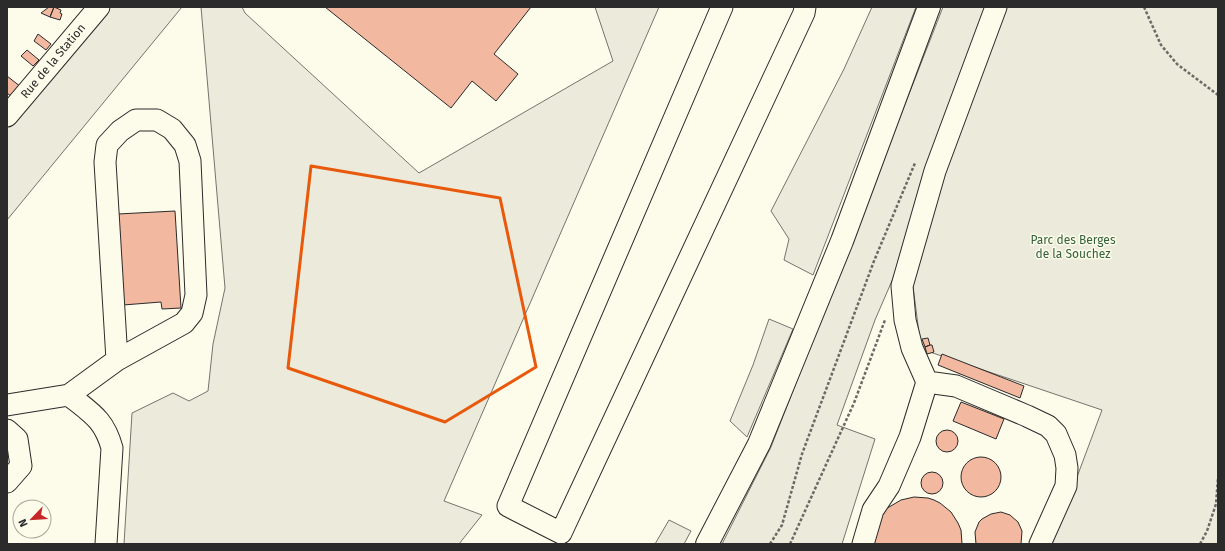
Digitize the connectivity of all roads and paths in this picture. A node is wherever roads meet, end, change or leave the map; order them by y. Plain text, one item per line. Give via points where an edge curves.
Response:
1 (99, 7) edge
2 (722, 7) edge
3 (805, 7) edge
4 (929, 7) edge
5 (996, 7) edge
6 (1144, 7) edge
7 (1218, 95) edge
8 (7, 116) edge
9 (915, 163) dead end
10 (888, 315) dead end
11 (117, 360) junction
12 (927, 382) junction
13 (69, 395) junction
14 (7, 405) edge
15 (7, 430) edge
16 (1218, 478) edge
17 (7, 482) edge
18 (106, 544) edge
19 (707, 544) edge
20 (770, 544) edge
21 (790, 544) edge
22 (863, 544) edge
23 (1040, 544) edge
24 (1200, 544) edge

1 - 8 street, Rue de la Station
2 - 3 street via 508,506 561,533
4 - 19 main road via 842,241 759,444
5 - 12 street via 935,171 902,286 905,320 912,348
6 - 7 path via 1161,45 1177,64
9 - 20 path via 874,261 805,447 782,525
10 - 21 path via 854,403
11 - 11 street via 184,323 192,313 196,295 190,161 185,145 172,129 157,120 136,120 120,131 107,145 105,162
11 - 13 street
12 - 22 street via 910,437 889,486 873,510
12 - 23 street via 956,386 1048,426 1056,434 1068,468 1066,486
13 - 14 street
13 - 18 street via 97,417 108,434 112,448
15 - 17 street via 17,439 21,466
16 - 24 path via 1216,504

